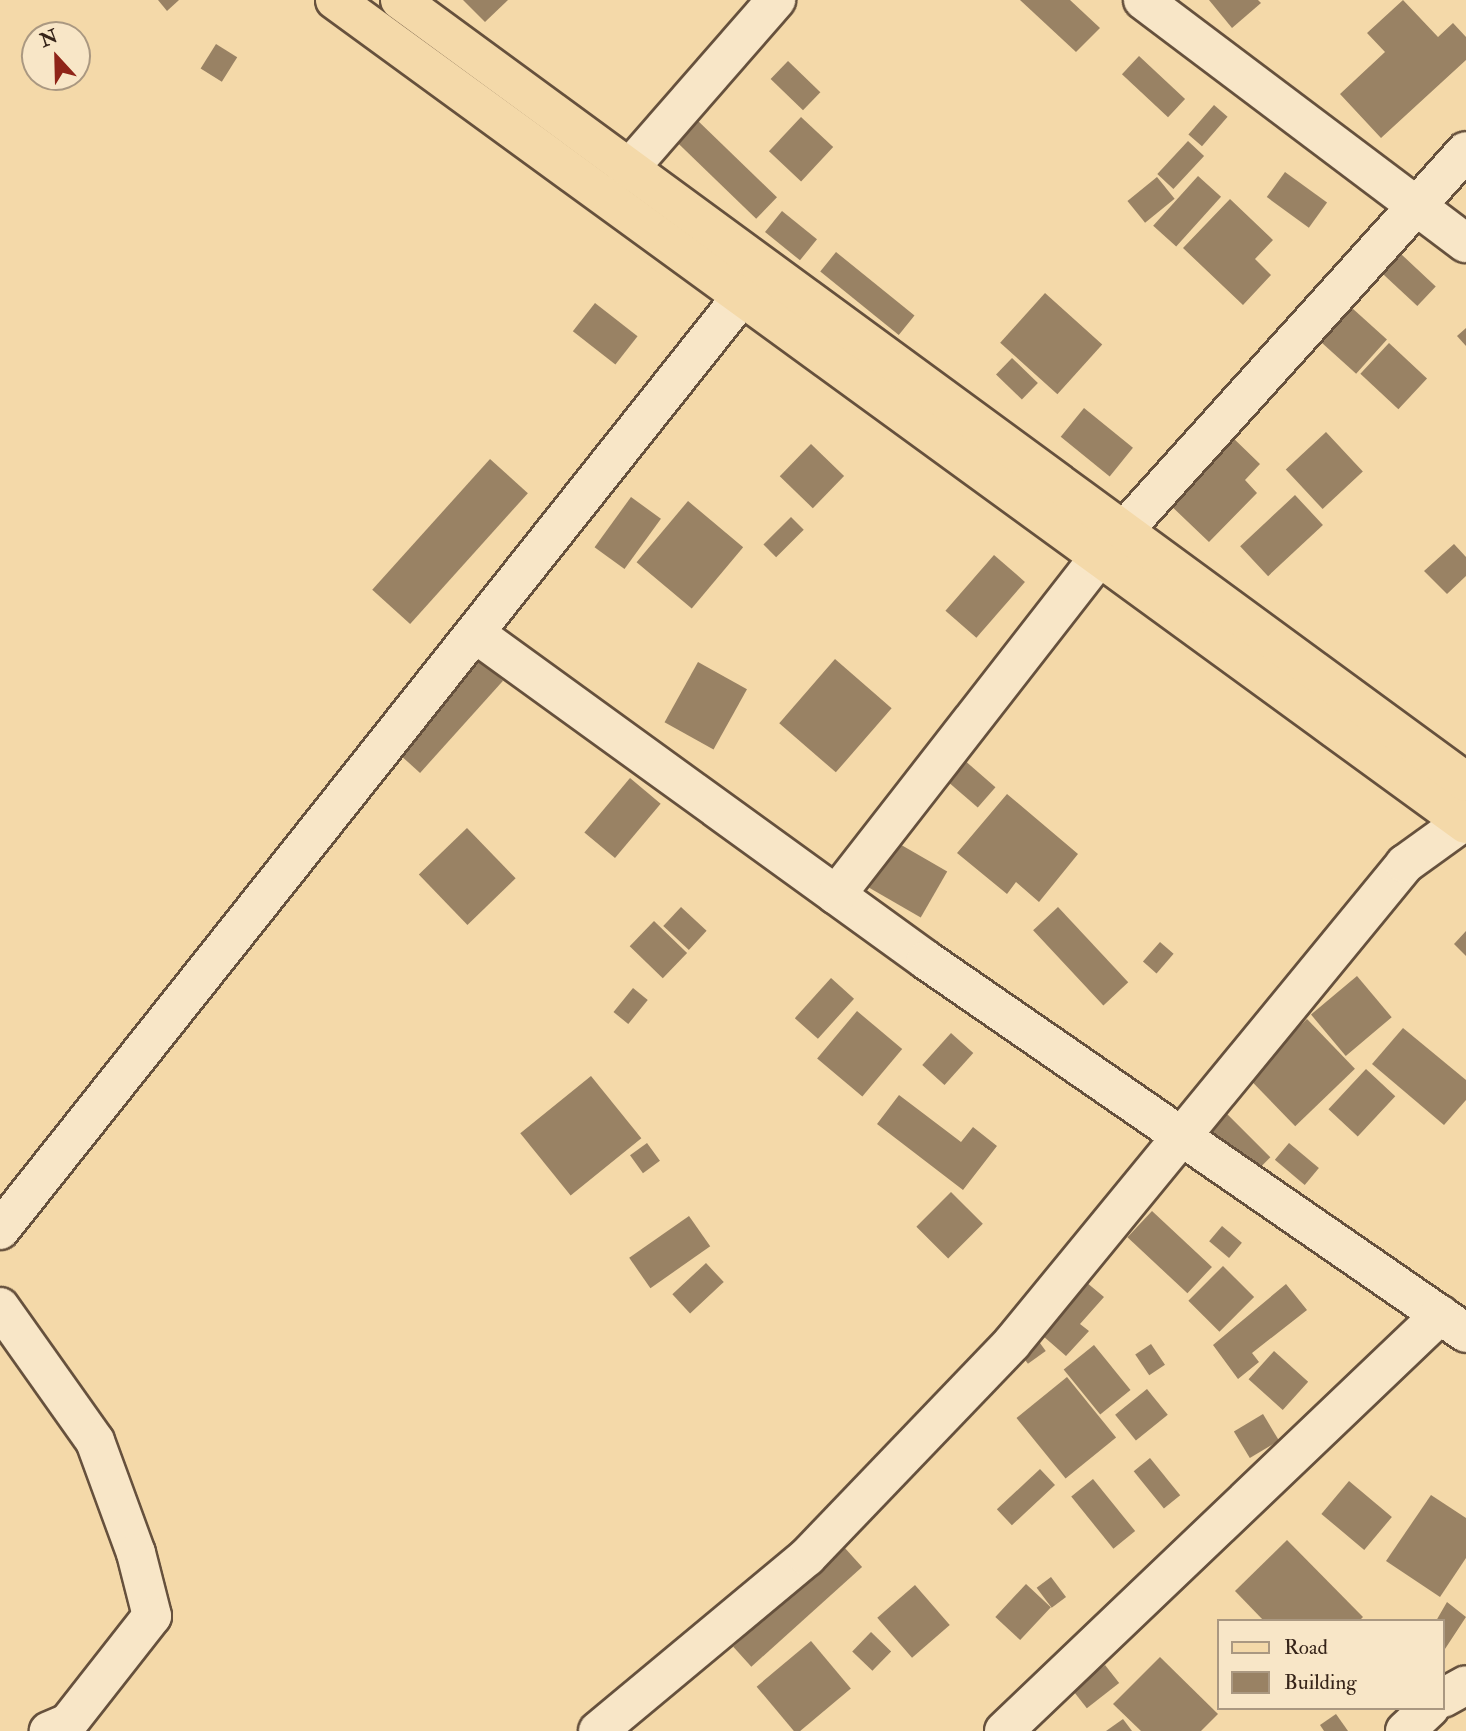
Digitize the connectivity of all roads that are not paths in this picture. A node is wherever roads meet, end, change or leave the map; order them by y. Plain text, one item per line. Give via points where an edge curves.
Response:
1 (335, 0) edge
2 (400, 0) edge
3 (776, 0) edge
4 (1143, 0) edge
5 (1466, 151) edge
6 (627, 171) junction
7 (1417, 206) junction
8 (1466, 243) edge
9 (739, 300) junction
10 (1111, 546) junction
11 (476, 634) junction
12 (1466, 782) edge
13 (1465, 822) edge
14 (836, 895) junction
15 (1181, 1135) junction
16 (0, 1230) edge
17 (0, 1307) edge
18 (1453, 1324) edge
19 (1466, 1685) edge
20 (1445, 1697) edge
21 (1428, 1710) edge
22 (64, 1728) edge
23 (598, 1731) edge
24 (1004, 1731) edge
25 (1405, 1731) edge

1 - 9 main road
2 - 6 main road
3 - 6 street
4 - 7 street
5 - 7 street
6 - 10 main road
7 - 8 street
7 - 10 street
9 - 10 main road
9 - 11 street
10 - 12 main road
10 - 13 main road
10 - 14 street
11 - 14 street
11 - 16 street
13 - 15 street via 1405,864
14 - 15 street
15 - 18 street
15 - 23 street via 1012,1343 807,1558
17 - 22 street via 95,1441 136,1553 152,1616
18 - 24 street
19 - 20 street
21 - 25 street

